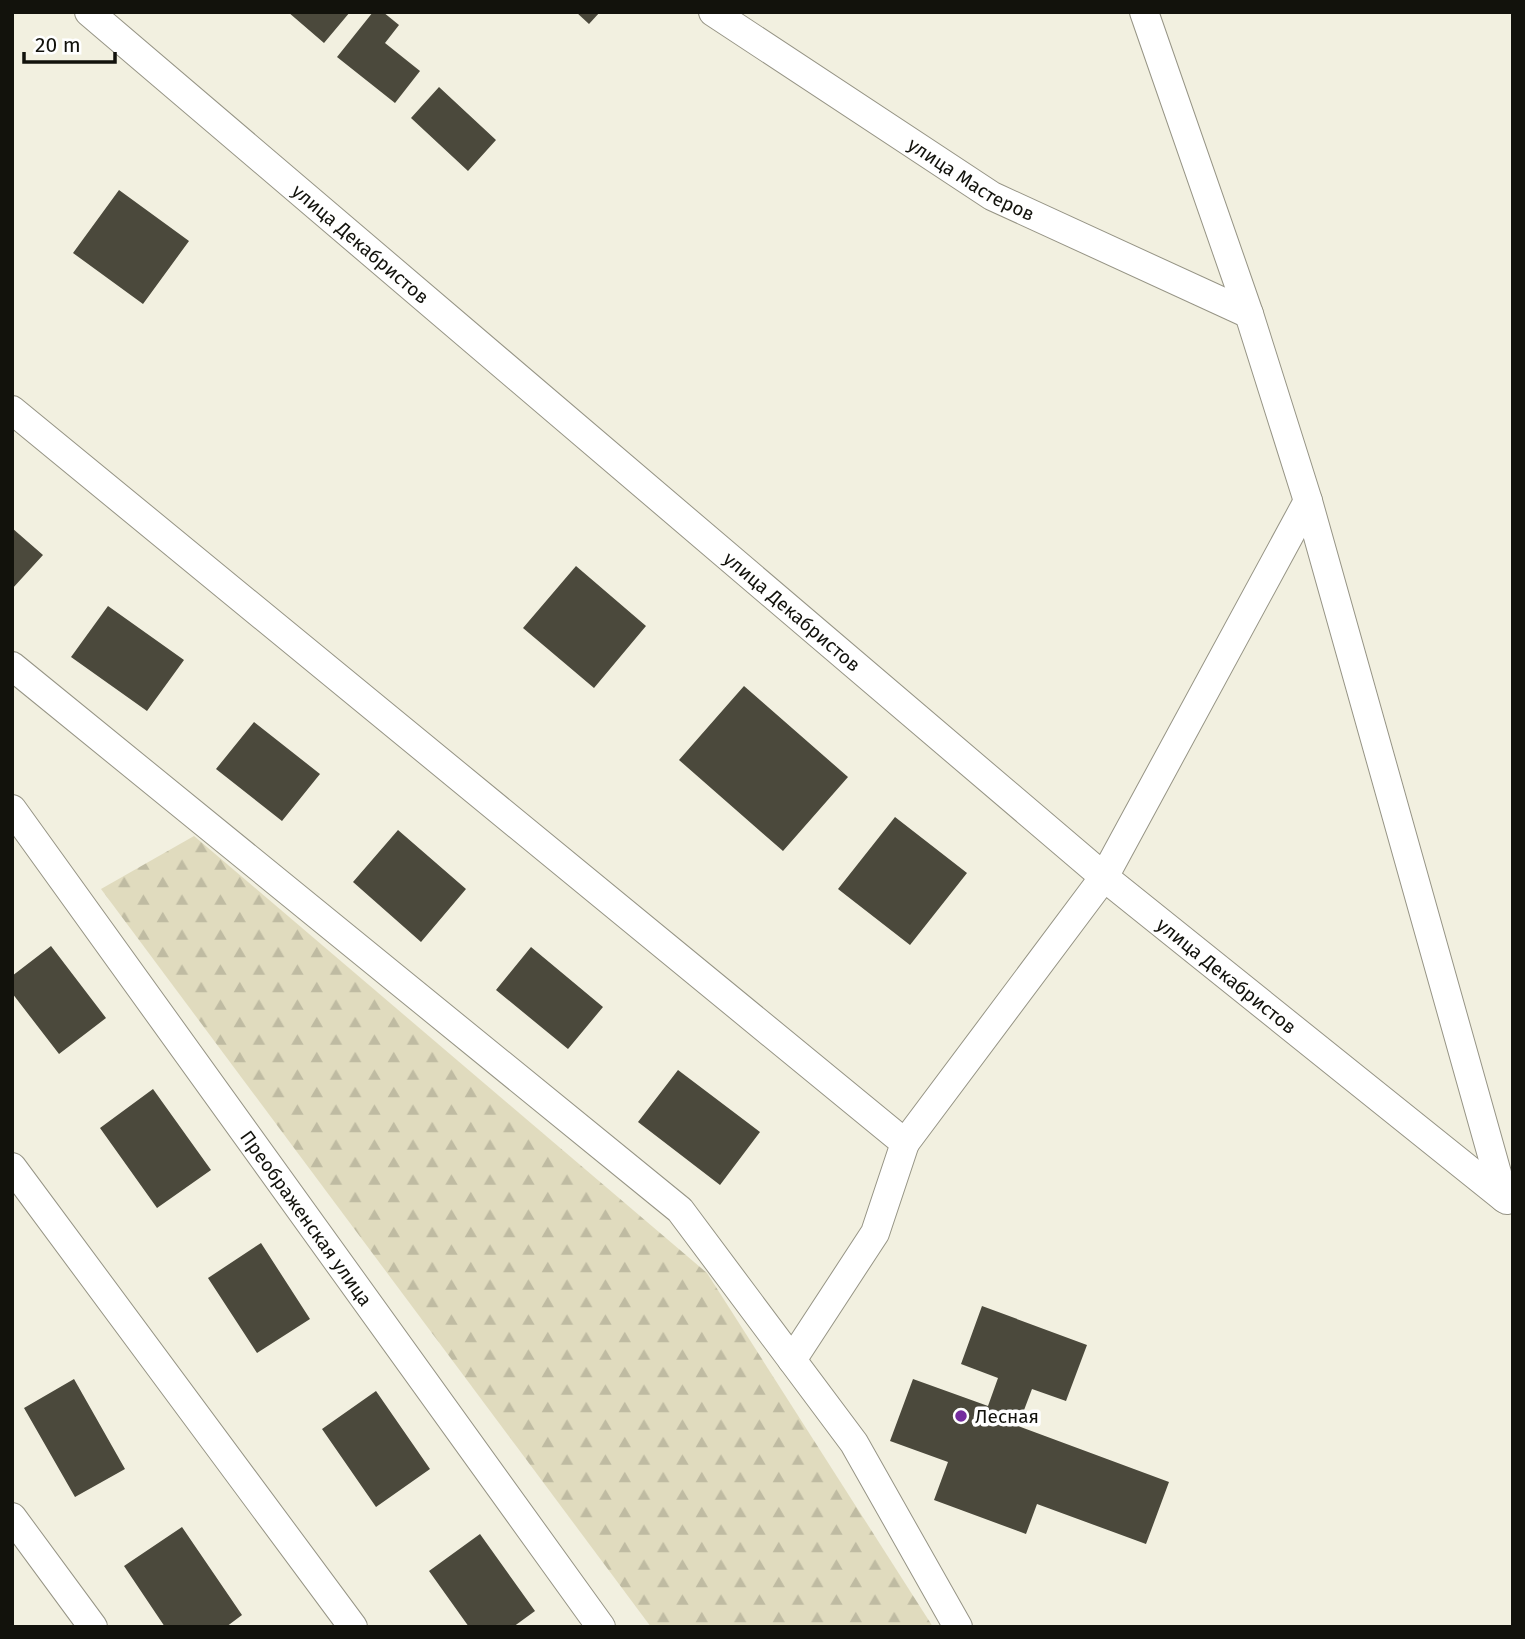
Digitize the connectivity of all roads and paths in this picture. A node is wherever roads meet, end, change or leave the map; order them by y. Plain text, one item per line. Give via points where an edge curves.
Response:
1 (89, 12) edge
2 (713, 12) edge
3 (1144, 12) edge
4 (1249, 314) junction
5 (12, 410) edge
6 (1308, 501) junction
7 (12, 666) edge
8 (12, 809) edge
9 (1104, 877) junction
10 (905, 1143) junction
11 (12, 1167) edge
12 (1508, 1202) edge
13 (792, 1360) junction
14 (12, 1517) edge
15 (93, 1627) edge
16 (353, 1627) edge
17 (601, 1627) edge
18 (958, 1627) edge

1 - 9 street, улица Декабристов
2 - 4 street, улица Мастеров via 992,196
3 - 4 street
4 - 6 street
5 - 10 street
6 - 9 street
6 - 12 street
7 - 13 street via 680,1210
8 - 17 street, Преображенская улица
9 - 10 street
9 - 12 street, улица Декабристов
10 - 13 street via 876,1233
11 - 16 street
13 - 18 street via 855,1443
14 - 15 street

